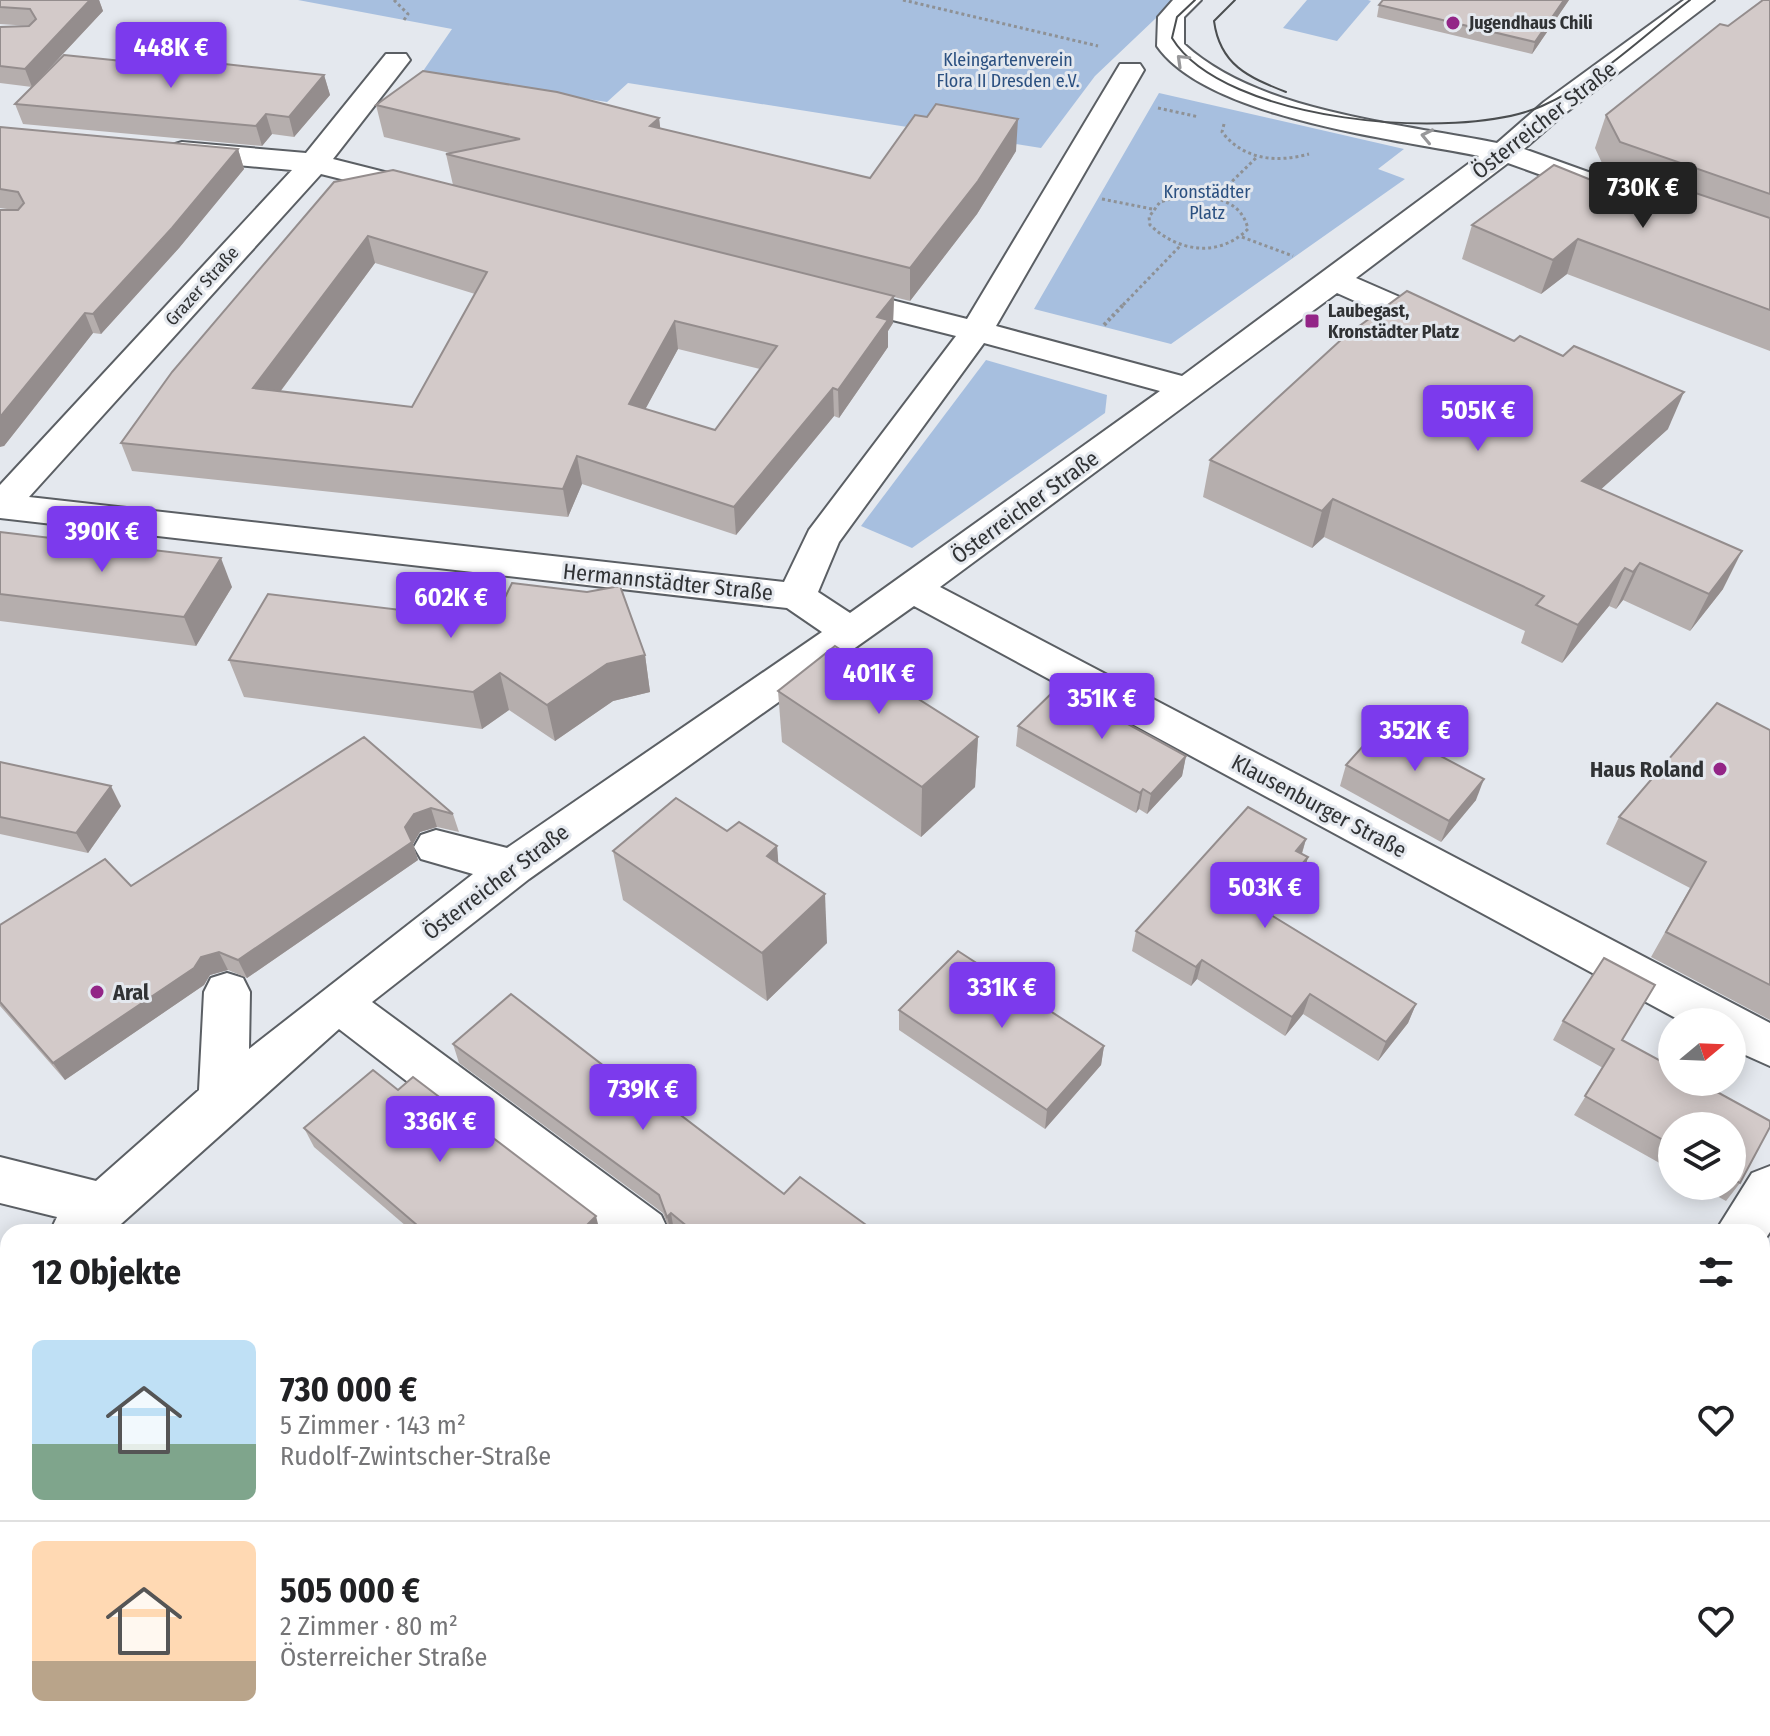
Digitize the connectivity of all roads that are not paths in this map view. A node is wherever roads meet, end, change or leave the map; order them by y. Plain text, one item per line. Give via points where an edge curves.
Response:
1 (1188, 0) edge
2 (1701, 0) edge
3 (396, 60) dead end
4 (1118, 73) road end
5 (159, 149) edge
6 (1504, 152) junction
7 (314, 163) junction
8 (453, 198) edge
9 (1637, 199) edge
10 (1334, 280) junction
11 (807, 288) edge
12 (976, 332) junction
13 (1477, 343) edge
14 (1186, 389) junction
15 (0, 506) edge
16 (912, 589) junction
17 (797, 596) junction
18 (849, 632) junction
19 (436, 847) dead end
20 (513, 867) junction
21 (227, 992) dead end
22 (338, 1002) junction
23 (1699, 1008) edge
24 (1746, 1033) edge
25 (1770, 1046) edge
26 (223, 1099) junction
27 (0, 1180) edge
28 (1770, 1189) edge
29 (91, 1220) edge
30 (632, 1224) edge
31 (1746, 1224) edge

6 -> 1 street via 1290,108 1222,86 1194,72 1171,50 1171,16
2 - 6 street, Österreicher Straße via 1554,108
3 - 7 street, Grazer Straße
4 - 12 street
5 - 7 street
6 - 9 street
6 - 10 street, Österreicher Straße
7 - 8 street
7 - 15 street, Grazer Straße
10 - 13 street
10 - 14 street, Österreicher Straße
11 - 12 street
12 - 14 street
12 - 17 street via 822,539
14 - 16 street, Österreicher Straße
15 - 17 street, Hermannstädter Straße
16 - 18 street, Österreicher Straße
16 - 23 street, Klausenburger Straße
17 - 18 street, Hermannstädter Straße
18 - 20 street, Österreicher Straße
19 - 20 street
20 - 22 street, Österreicher Straße
21 - 26 street
22 - 26 street, Österreicher Straße
22 - 30 street
24 - 25 street
26 - 29 street, Österreicher Straße
27 - 29 street, Österreicher Straße
28 - 31 street

